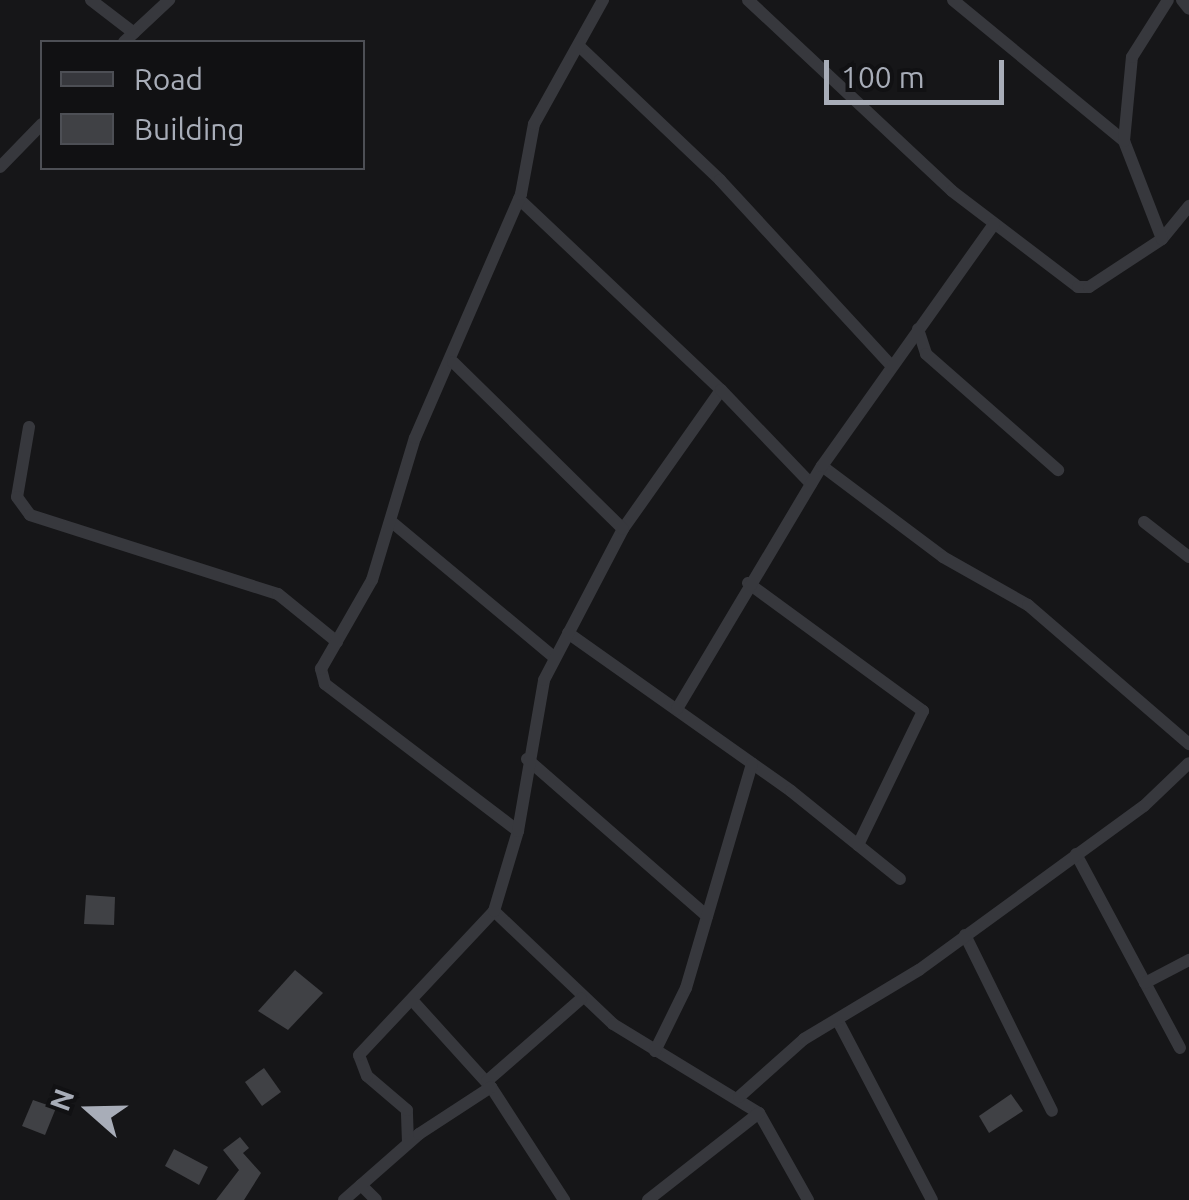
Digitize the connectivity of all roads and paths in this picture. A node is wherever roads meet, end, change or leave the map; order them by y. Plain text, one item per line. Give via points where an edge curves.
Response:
1 (91, 0) edge
2 (169, 0) edge
3 (603, 0) edge
4 (748, 0) edge
5 (953, 0) edge
6 (1168, 0) edge
7 (1182, 0) edge
8 (1189, 9) edge
9 (129, 38) edge
10 (579, 46) junction
11 (40, 126) edge
12 (1124, 141) junction
13 (0, 167) edge
14 (519, 199) junction
15 (1189, 206) edge
16 (994, 224) junction
17 (1162, 238) junction
18 (918, 329) junction
19 (903, 348) junction
20 (926, 354) junction
21 (452, 362) junction
22 (891, 364) junction
23 (720, 390) junction
24 (29, 427) dead end
25 (822, 466) junction
26 (1058, 470) dead end
27 (810, 484) junction
28 (1144, 522) dead end
29 (393, 523) junction
30 (623, 529) junction
31 (1189, 557) edge
32 (748, 584) junction
33 (568, 633) junction
34 (336, 642) junction
35 (554, 656) junction
36 (677, 710) junction
37 (1189, 744) edge
38 (527, 759) junction
39 (1189, 763) edge
40 (752, 764) junction
41 (518, 832) junction
42 (858, 845) junction
43 (1076, 854) junction
44 (900, 879) dead end
45 (494, 910) junction
46 (707, 916) junction
47 (965, 935) junction
48 (1189, 960) edge
49 (1145, 983) junction
50 (582, 999) junction
51 (412, 1000) junction
52 (838, 1021) junction
53 (1180, 1048) dead end
54 (655, 1051) junction
55 (489, 1084) junction
56 (739, 1096) junction
57 (1052, 1111) dead end
58 (759, 1113) junction
59 (408, 1143) junction
60 (362, 1185) junction
61 (344, 1200) edge
62 (376, 1200) edge
63 (564, 1200) edge
64 (648, 1200) edge
65 (808, 1200) edge
66 (932, 1200) edge

1 - 9 street
2 - 9 street
3 - 10 street
4 - 16 street
5 - 12 street
6 - 12 street via 1132,57
7 - 8 street
10 - 14 street via 528,138
10 - 22 street via 720,180
11 - 13 street
12 - 17 street
14 - 21 street
14 - 23 street
15 - 17 street
16 - 17 street via 1084,288
16 - 18 street
18 - 19 street
18 - 20 street
19 - 20 street
19 - 22 street
20 - 26 street
21 - 29 street via 415,438
21 - 30 street
22 - 25 street
23 - 27 street
23 - 30 street
24 - 34 street via 17,497 23,510 278,594
25 - 27 street
25 - 37 street via 943,557 1028,605
27 - 32 street
28 - 31 street
29 - 34 street via 372,580
29 - 35 street
30 - 33 street
32 - 36 street
32 - 42 street via 923,711
33 - 35 street
33 - 36 street
34 - 41 street via 321,669 325,684
35 - 38 street
36 - 40 street
38 - 41 street
38 - 46 street
39 - 43 street via 1163,791
40 - 42 street
40 - 46 street
41 - 45 street
42 - 44 street
43 - 47 street
43 - 49 street
45 - 50 street
45 - 51 street
46 - 54 street via 686,988
47 - 52 street
47 - 57 street
48 - 49 street
49 - 53 street
50 - 54 street
50 - 55 street
51 - 55 street
51 - 59 street via 362,1049 359,1061 407,1110
52 - 56 street via 804,1039
52 - 66 street
54 - 56 street
55 - 59 street
55 - 63 street
56 - 58 street
58 - 64 street
58 - 65 street
59 - 60 street
60 - 61 street
60 - 62 street

